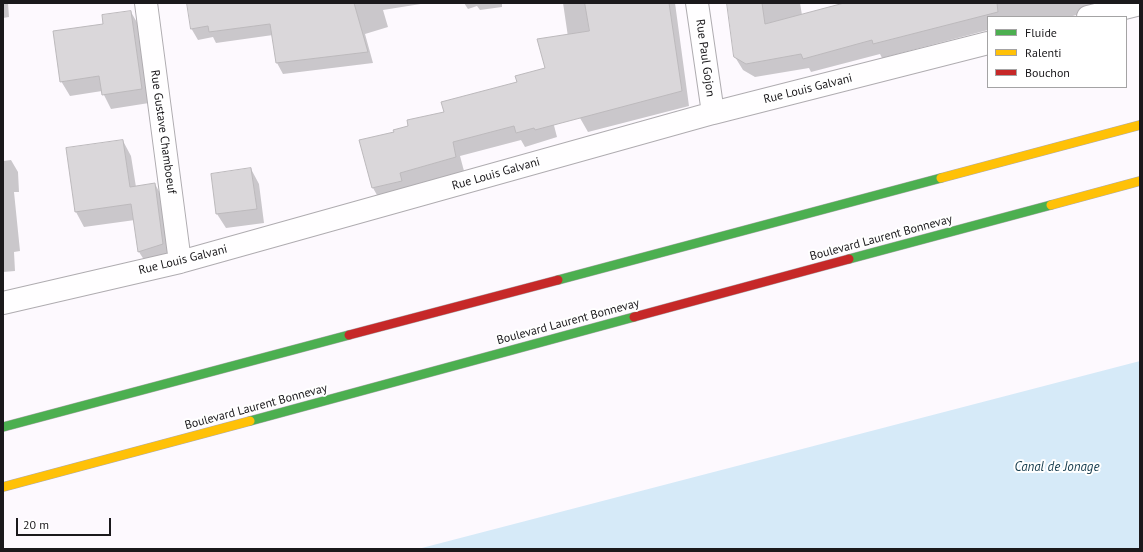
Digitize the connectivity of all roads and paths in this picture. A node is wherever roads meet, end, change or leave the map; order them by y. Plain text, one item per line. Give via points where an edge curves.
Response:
1 (146, 3) edge
2 (697, 3) edge
3 (1140, 4) edge
4 (1092, 16) edge
5 (987, 43) edge
6 (713, 113) junction
7 (1140, 125) edge
8 (1140, 181) edge
9 (180, 262) junction
10 (3, 303) edge
11 (3, 427) edge
12 (31, 480) junction
13 (3, 487) edge
14 (3, 496) edge

1 - 9 street, Rue Gustave Chamboeuf
2 - 6 street, Rue Paul Gojon
3 - 4 street
5 - 6 street, Rue Louis Galvani
6 - 9 street, Rue Louis Galvani
7 - 11 highway
8 - 12 highway, Boulevard Laurent Bonnevay
9 - 10 street, Rue Louis Galvani
12 - 13 highway, Boulevard Laurent Bonnevay
12 - 14 highway

